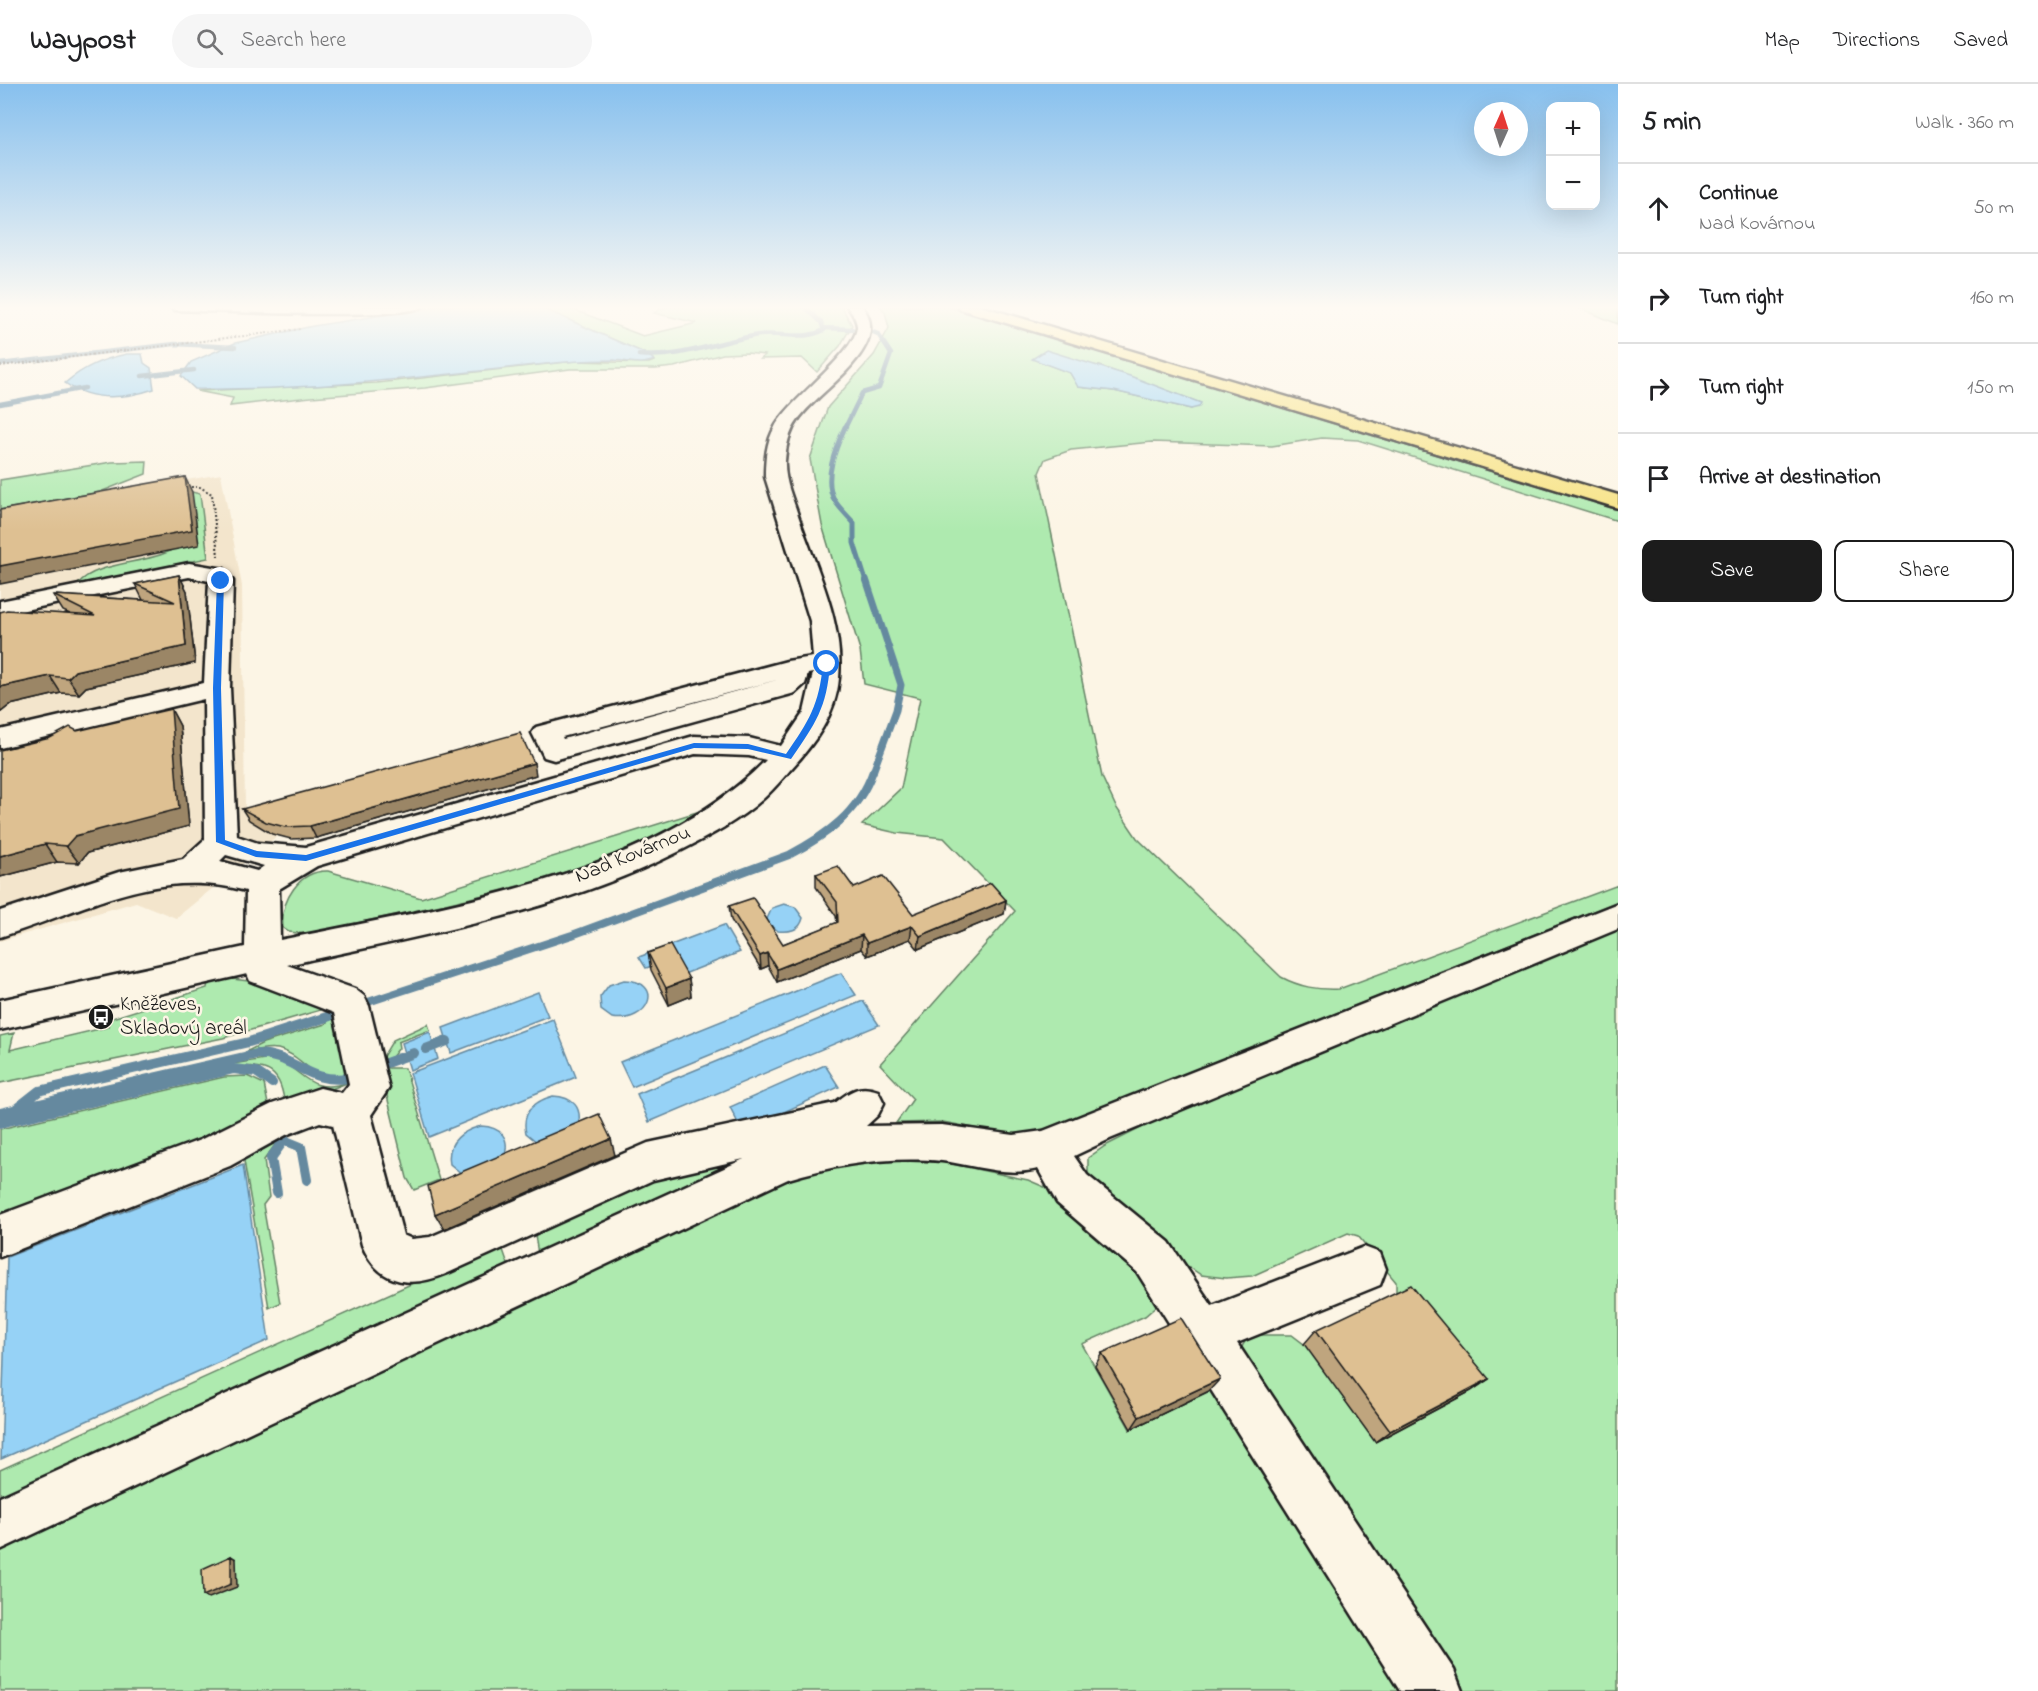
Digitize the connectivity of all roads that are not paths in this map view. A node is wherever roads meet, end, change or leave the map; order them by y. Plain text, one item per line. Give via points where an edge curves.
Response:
1 (824, 381) edge
2 (1215, 381) edge
3 (1243, 381) edge
4 (1618, 492) edge
5 (1618, 502) edge
6 (0, 608) edge
7 (827, 664) junction
8 (796, 667) junction
9 (217, 688) junction
10 (0, 739) edge
11 (788, 757) junction
12 (221, 842) junction
13 (306, 858) junction
14 (192, 870) junction
15 (262, 884) junction
16 (1618, 915) edge
17 (0, 924) edge
18 (263, 957) junction
19 (0, 1015) edge
20 (864, 1103) dead end
21 (350, 1112) junction
22 (1050, 1148) junction
23 (0, 1236) edge
24 (1365, 1269) dead end
25 (1203, 1333) junction
26 (0, 1524) edge
27 (1434, 1691) edge

1 - 7 street, Nad Kovárnou via 784,427 775,460 775,477 822,621
2 - 5 highway
3 - 4 highway
6 - 9 street via 189,570 208,571 221,581
7 - 8 street
7 - 11 street, Nad Kovárnou via 816,716
8 - 8 street via 754,678 546,733 554,751 786,687 792,684
9 - 10 street
9 - 12 street
11 - 13 street via 740,746 694,745
11 - 18 street, Nad Kovárnou via 752,791 704,825 666,846 618,865 497,903
12 - 13 street via 256,854
12 - 14 street
13 - 15 street
14 - 15 street
14 - 17 street via 152,874
15 - 18 street
16 - 22 street
18 - 19 street, Nad Kovárnou
18 - 21 street via 262,968 267,974 342,999 351,1006 369,1088
20 - 21 street via 847,1118 648,1162 432,1258 409,1262 389,1254 384,1245
21 - 23 street via 320,1105 272,1122 215,1153
22 - 25 street via 1072,1190 1153,1257
22 - 26 street via 1004,1154 944,1143 891,1142 834,1148 780,1163
24 - 25 street
25 - 27 street

